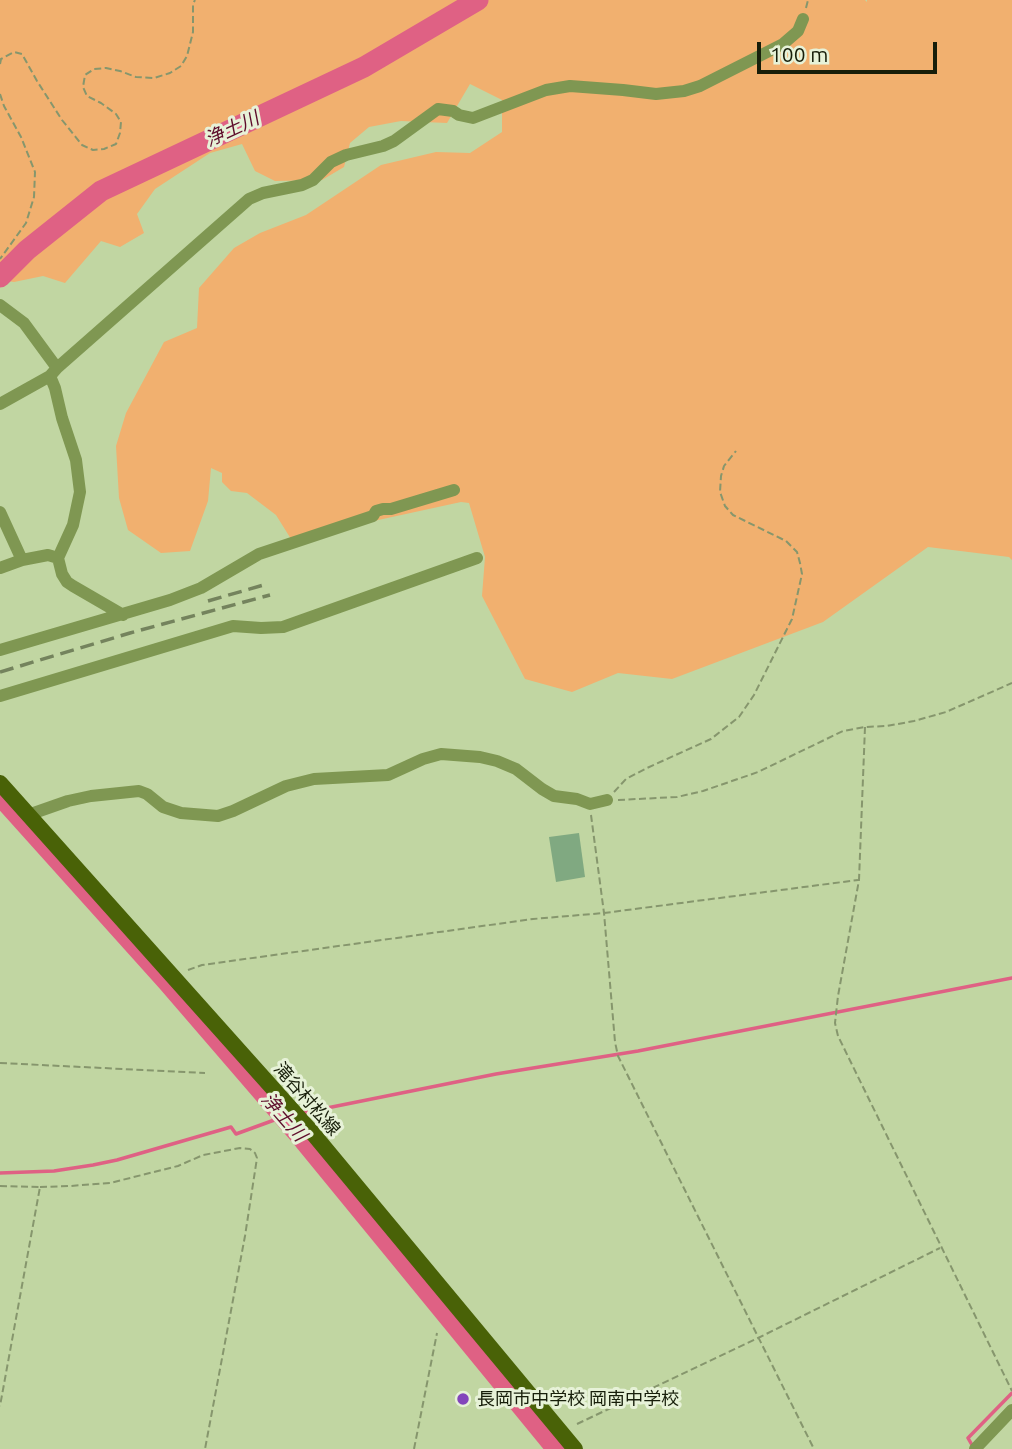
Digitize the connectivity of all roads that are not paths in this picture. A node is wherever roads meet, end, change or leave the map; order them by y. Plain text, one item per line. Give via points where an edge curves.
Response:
1 (803, 19) dead end
2 (0, 305) edge
3 (53, 372) junction
4 (0, 404) edge
5 (454, 490) dead end
6 (0, 512) edge
7 (58, 558) junction
8 (477, 558) dead end
9 (22, 560) junction
10 (0, 568) edge
11 (123, 615) junction
12 (0, 650) edge
13 (0, 696) edge
14 (0, 783) edge
15 (607, 800) road end
16 (29, 816) junction
17 (1012, 1410) edge
18 (575, 1449) edge
19 (975, 1449) edge

1 - 3 street via 798,31 783,44 684,91 656,94 570,86 546,90 472,118 438,109 394,141 331,162 313,180 249,199
2 - 3 street via 24,323
3 - 4 street
3 - 7 street via 80,492 73,525
5 - 11 street via 376,511 373,516 259,554 201,588
6 - 9 street
7 - 9 street via 48,555
7 - 11 street via 67,582
8 - 13 street via 283,627 233,626
9 - 10 street
11 - 12 street
14 - 16 main road, 滝谷村松線
15 - 16 street via 590,804 554,796 497,761 441,754 388,775 314,779 286,786 218,816 181,813 139,791 90,796
16 - 18 main road, 滝谷村松線 via 302,1121
17 - 19 street

